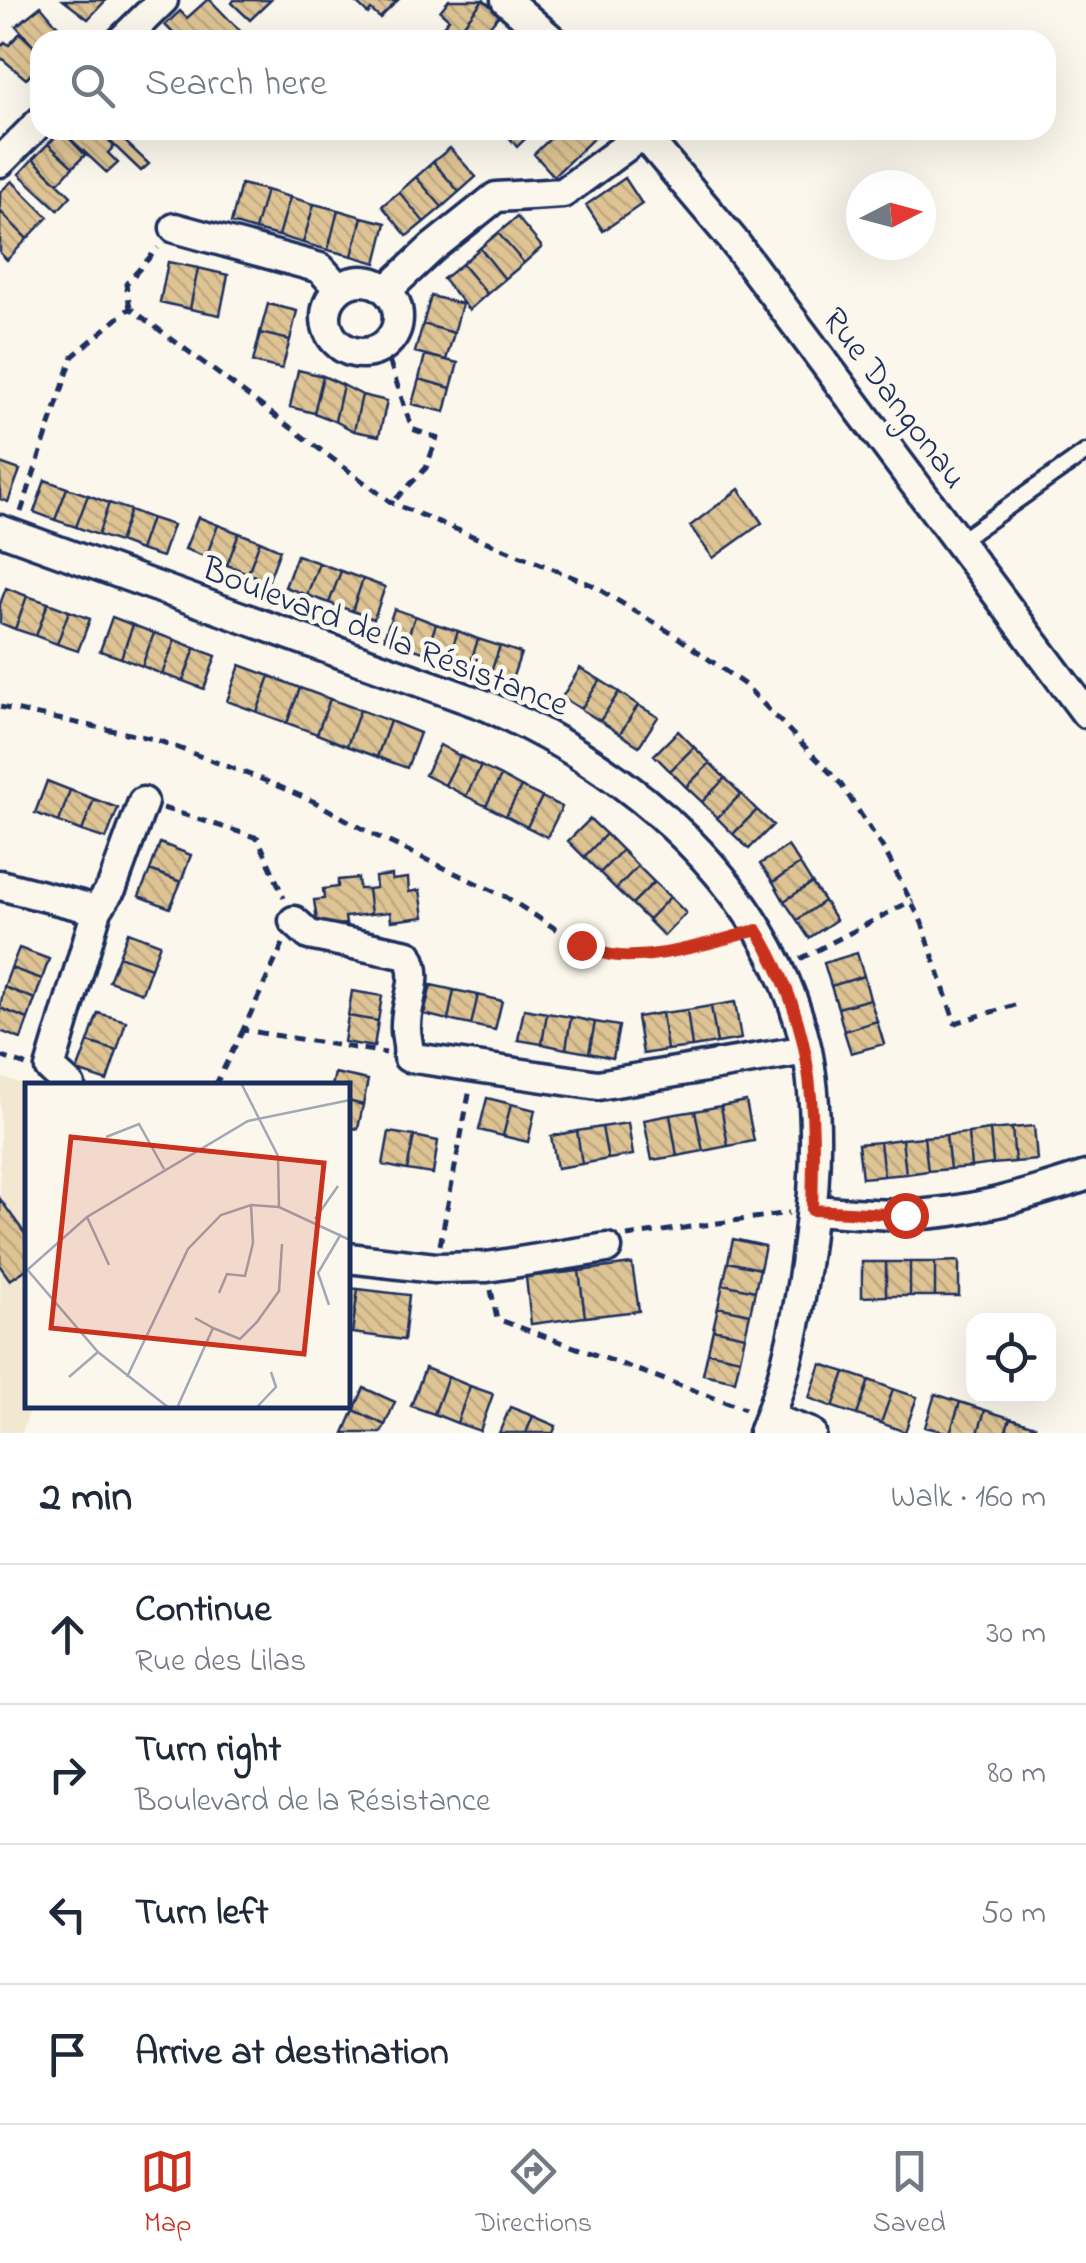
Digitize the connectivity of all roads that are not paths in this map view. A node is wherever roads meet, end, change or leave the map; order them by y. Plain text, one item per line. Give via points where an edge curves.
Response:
1 (163, 0) edge
2 (506, 0) edge
3 (132, 30) edge
4 (540, 30) edge
5 (30, 132) edge
6 (632, 140) edge
7 (649, 140) edge
8 (0, 162) edge
9 (175, 228) road end
10 (339, 289) junction
11 (388, 290) junction
12 (1086, 452) edge
13 (7, 533) edge
14 (958, 542) junction
15 (1086, 713) edge
16 (143, 802) road end
17 (0, 885) edge
18 (97, 910) junction
19 (294, 922) road end
20 (806, 1050) junction
21 (67, 1083) edge
22 (1086, 1176) edge
23 (812, 1210) junction
24 (606, 1248) road end
25 (350, 1258) edge
26 (766, 1426) edge
27 (810, 1433) edge

1 - 3 street
2 - 4 street
5 - 8 street
6 - 11 street via 562,193 496,198
7 - 14 street, Rue Dangonau via 732,240
9 - 10 street via 320,268
10 - 11 street via 364,282
10 - 11 street via 329,297 325,320 334,342 357,352 392,336 400,309
12 - 14 lane
13 - 20 street, Boulevard de la Résistance via 487,706 576,750 646,800 732,890 780,970
14 - 15 street, Rue Dangonau
16 - 18 street
17 - 18 street
18 - 21 street via 50,1068
19 - 20 street via 309,935 408,955 415,976 405,1029 408,1056 598,1085
20 - 23 street, Boulevard de la Résistance via 815,1120
22 - 23 street via 958,1210
23 - 26 street, Boulevard de la Résistance via 800,1302
24 - 25 street via 487,1268
26 - 27 street

